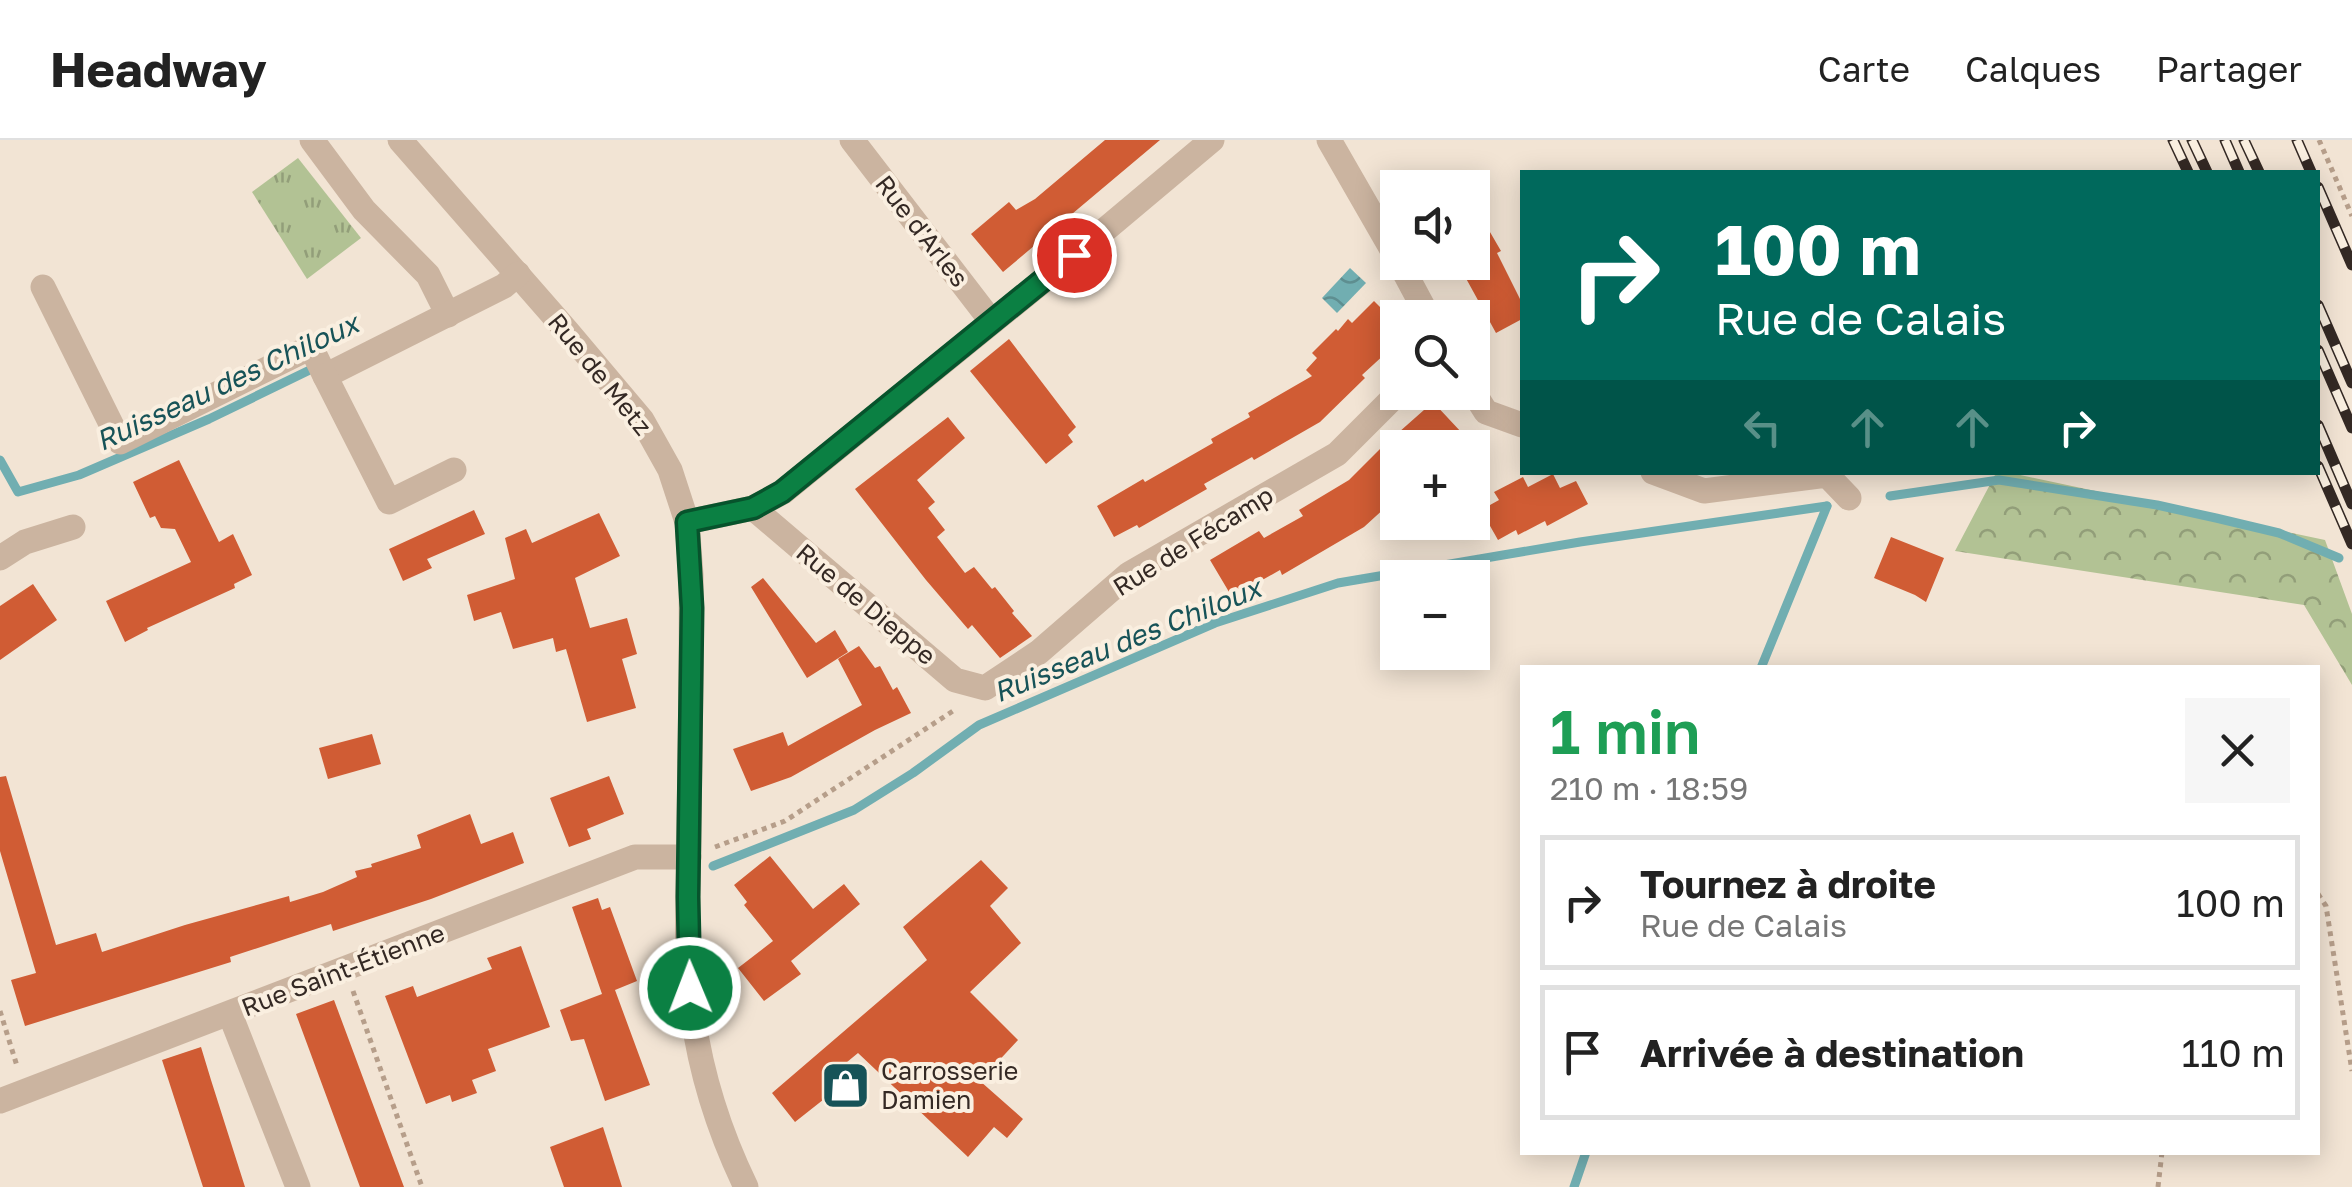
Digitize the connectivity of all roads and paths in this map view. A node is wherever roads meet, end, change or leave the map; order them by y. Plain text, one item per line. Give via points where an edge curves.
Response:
1 (312, 140) edge
2 (400, 140) edge
3 (852, 140) edge
4 (1212, 140) edge
5 (1330, 140) edge
6 (2319, 140) edge
7 (2352, 216) edge
8 (1380, 229) edge
9 (518, 274) junction
10 (43, 288) dead end
11 (448, 314) junction
12 (992, 322) junction
13 (326, 376) junction
14 (1380, 410) edge
15 (1485, 410) edge
16 (1520, 424) edge
17 (454, 470) dead end
18 (1661, 475) edge
19 (1827, 475) edge
20 (1827, 475) edge
21 (1849, 498) dead end
22 (753, 508) junction
23 (687, 522) junction
24 (73, 527) dead end
25 (0, 558) edge
26 (985, 688) junction
27 (689, 857) junction
28 (2320, 897) edge
29 (346, 969) junction
30 (0, 1011) edge
31 (230, 1014) junction
32 (2352, 1071) edge
33 (27, 1090) junction
34 (0, 1100) edge
35 (2162, 1155) edge
36 (298, 1187) edge
37 (422, 1187) edge
38 (746, 1187) edge
39 (2158, 1187) edge

1 - 11 street via 364,210 428,275
2 - 9 street, Rue de Metz
3 - 12 street, Rue d'Arles
4 - 12 street
5 - 8 street
6 - 7 path
9 - 11 street
9 - 23 street, Rue de Metz via 642,420 670,470
10 - 13 street via 120,442 311,347
11 - 13 street
12 - 22 street via 782,492
13 - 17 street via 388,502
14 - 26 street, Rue de Fécamp via 1337,454 1129,574 1040,652
15 - 16 street
18 - 20 street via 1704,491
19 - 21 street
22 - 23 street
22 - 26 street, Rue de Dieppe via 955,680
23 - 27 street, Rue de Metz
24 - 25 street
26 - 27 path via 784,822
27 - 29 street, Rue Saint-Étienne via 635,858
27 - 38 street, Rue de Metz via 690,988 699,1049 712,1104
28 - 32 path
29 - 31 street, Rue Saint-Étienne
29 - 37 path
30 - 33 path
31 - 33 street, Rue Saint-Étienne
31 - 36 street
33 - 34 street, Rue Saint-Étienne
35 - 39 path

